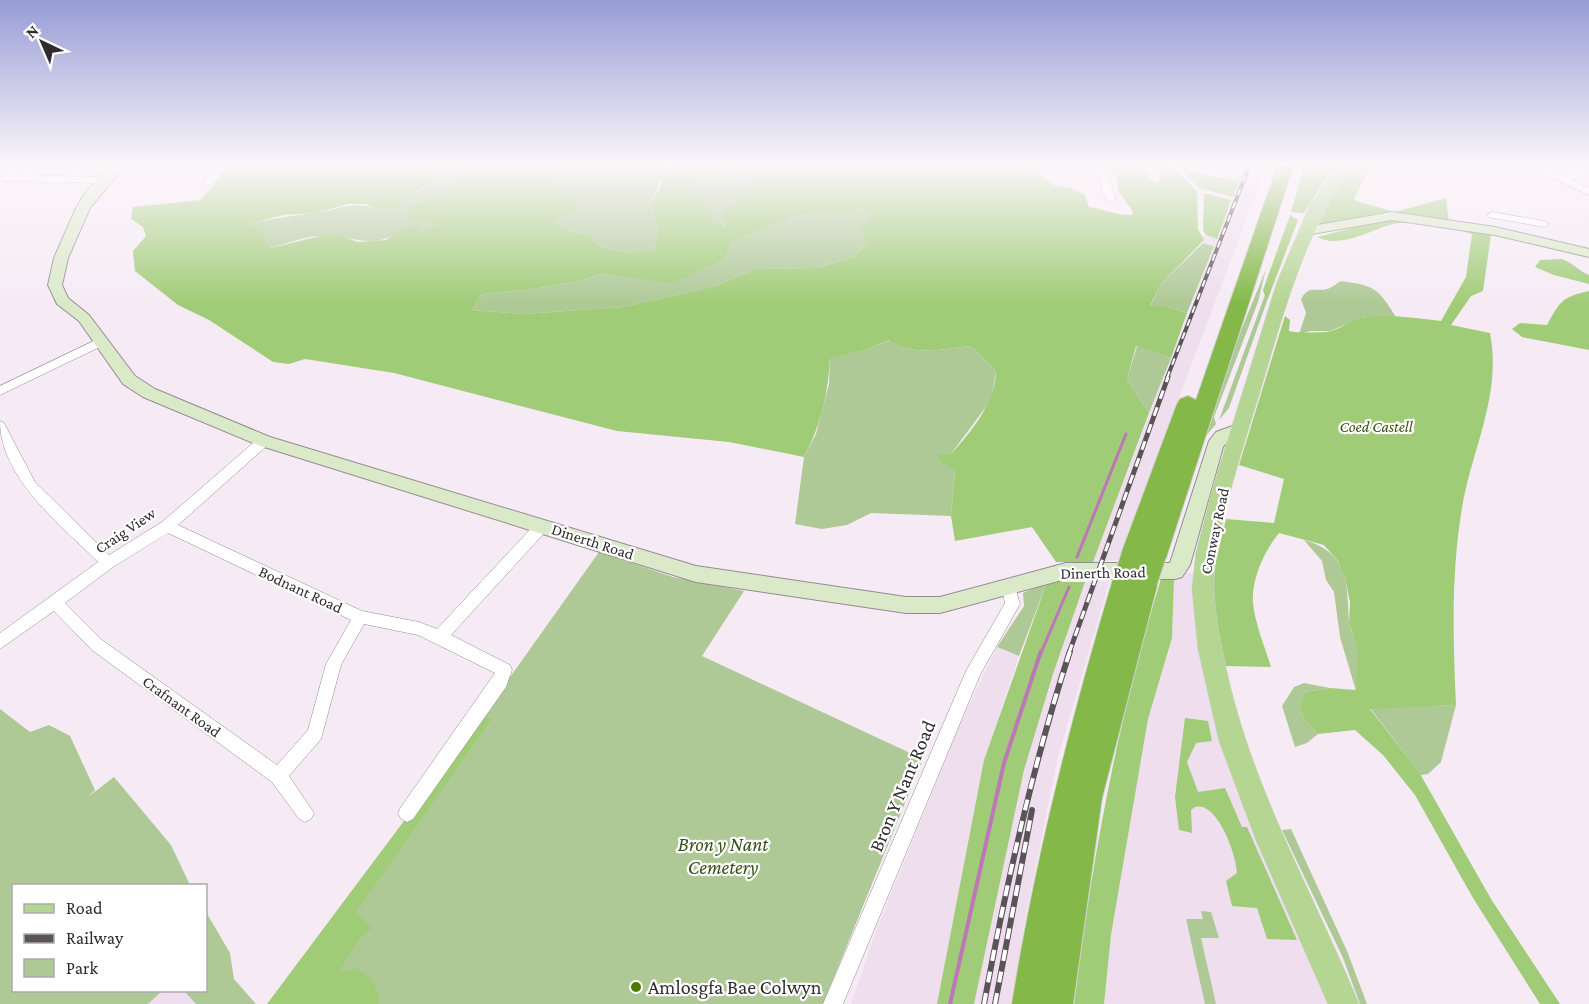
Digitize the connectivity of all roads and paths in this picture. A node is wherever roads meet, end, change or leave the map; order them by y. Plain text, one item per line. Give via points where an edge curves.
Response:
1 (83, 211) edge
2 (1257, 211) edge
3 (1271, 211) edge
4 (1286, 211) edge
5 (1316, 211) edge
6 (1544, 224) dead end
7 (1306, 231) junction
8 (1495, 231) junction
9 (1589, 253) edge
10 (1245, 290) junction
11 (102, 341) junction
12 (0, 391) edge
13 (0, 426) edge
14 (1238, 430) junction
15 (264, 441) junction
16 (167, 525) junction
17 (543, 525) junction
18 (108, 563) junction
19 (1140, 568) junction
20 (1010, 588) junction
21 (55, 602) junction
22 (360, 616) junction
23 (441, 637) junction
24 (0, 642) edge
25 (278, 776) junction
26 (305, 813) dead end
27 (407, 813) dead end
28 (834, 1004) edge
29 (1029, 1004) edge
30 (1056, 1004) edge
31 (1344, 1004) edge

1 - 11 street, Dinerth Road via 61,258 55,285 62,301 84,318
2 - 19 highway
3 - 10 highway
4 - 10 highway via 1268,254
5 - 7 main road, Conway Road
6 - 8 street via 1491,211
7 - 8 street via 1388,216
7 - 14 main road, Conway Road
8 - 9 street
10 - 19 highway
11 - 12 street
11 - 15 street, Dinerth Road via 129,380 149,393
13 - 18 street via 30,485
14 - 20 street, Dinerth Road via 1222,436 1215,445 1175,571 1066,571 1042,575
14 - 31 main road, Conway Road via 1208,544 1203,581 1213,668 1224,723 1244,777
15 - 16 street, Craig View
15 - 17 street, Dinerth Road
16 - 18 street, Craig View
16 - 22 street, Bodnant Road
17 - 20 street, Dinerth Road via 696,574 752,584 940,605
17 - 23 street
18 - 21 street, Craig View
19 - 29 highway via 1071,775
19 - 30 highway via 1087,798
20 - 28 street, Bron Y Nant Road via 1012,604 974,671
21 - 24 street, Craig View
21 - 25 street, Crafnant Road via 97,645
22 - 23 street, Bodnant Road
22 - 25 street via 334,664 315,734
23 - 27 street, Bodnant Road via 504,673
25 - 26 street, Crafnant Road

